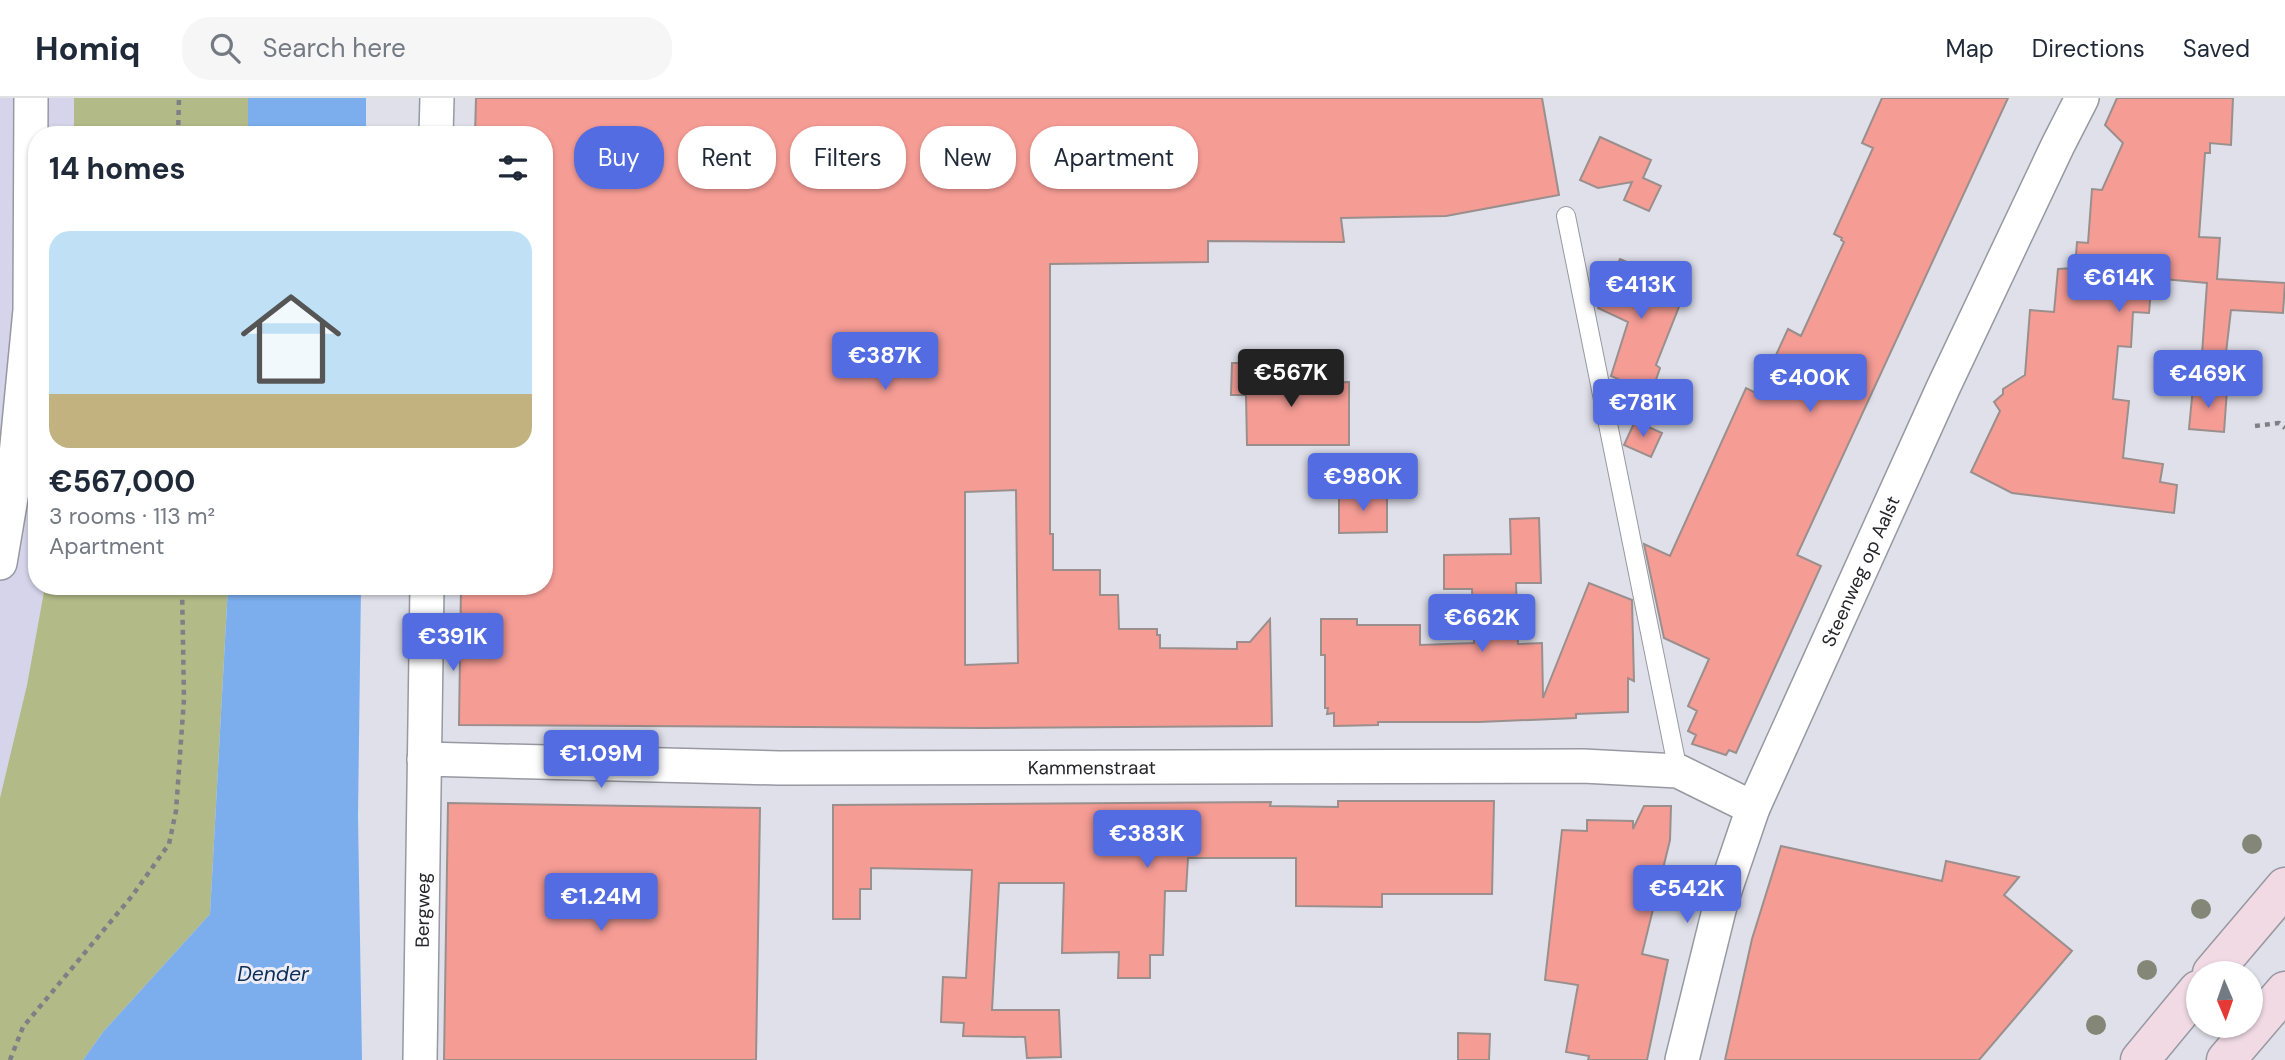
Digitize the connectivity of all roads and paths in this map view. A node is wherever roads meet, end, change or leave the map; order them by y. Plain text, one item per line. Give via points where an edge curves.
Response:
1 (31, 98) edge
2 (179, 98) edge
3 (437, 98) edge
4 (2082, 98) edge
5 (31, 126) edge
6 (178, 126) edge
7 (436, 126) edge
8 (1566, 216) dead end
9 (28, 331) edge
10 (2255, 426) dead end
11 (2285, 428) edge
12 (0, 563) edge
13 (182, 595) edge
14 (427, 595) edge
15 (424, 759) junction
16 (1678, 771) junction
17 (1753, 808) junction
18 (2285, 887) edge
19 (2222, 961) edge
20 (2285, 991) edge
21 (2186, 1004) edge
22 (10, 1060) edge
23 (420, 1060) edge
24 (1682, 1060) edge
25 (2140, 1060) edge
26 (2226, 1060) edge

1 - 5 street
2 - 6 path
3 - 7 street
4 - 17 street, Steenweg op Aalst via 1949,376
8 - 16 lane
9 - 12 street via 13,486
10 - 11 path via 2279,423
13 - 22 path via 184,699 176,811 169,844 132,896 23,1027
14 - 15 street, Bergweg
15 - 16 street, Kammenstraat via 779,768 1583,766
15 - 23 street, Bergweg
16 - 17 street, Kammenstraat
17 - 24 street, Steenweg op Aalst via 1721,902
18 - 19 main road
20 - 26 main road
21 - 25 main road

